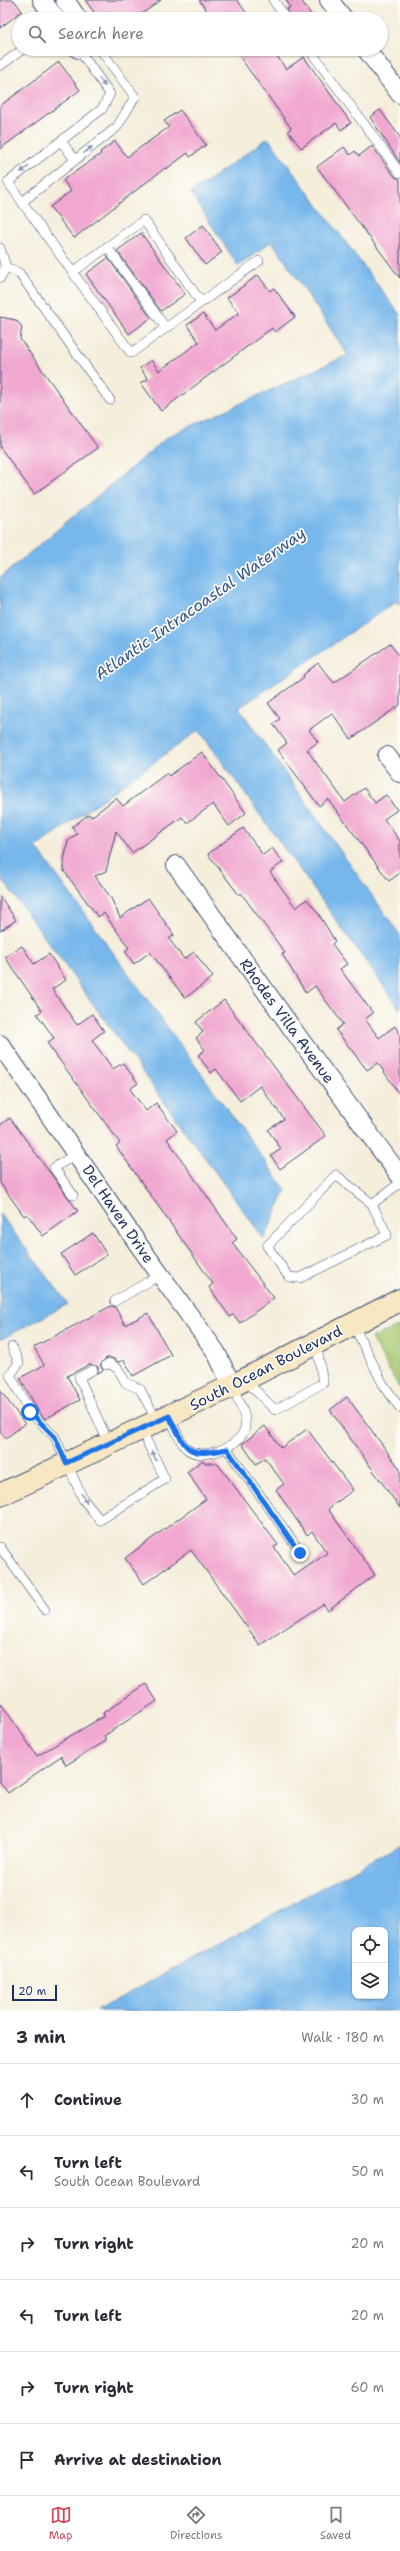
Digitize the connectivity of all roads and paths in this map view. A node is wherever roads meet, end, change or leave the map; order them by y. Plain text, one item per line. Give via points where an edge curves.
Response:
1 (42, 0) edge
2 (65, 0) edge
3 (273, 0) edge
4 (330, 0) edge
5 (51, 12) edge
6 (73, 12) edge
7 (282, 12) edge
8 (339, 12) edge
9 (14, 56) edge
10 (83, 56) edge
11 (105, 56) edge
12 (314, 56) edge
13 (371, 56) edge
14 (0, 66) edge
15 (400, 94) edge
16 (61, 141) junction
17 (75, 160) junction
18 (400, 173) edge
19 (22, 202) junction
20 (108, 247) junction
21 (0, 248) edge
22 (259, 261) dead end
23 (6, 267) junction
24 (73, 272) junction
25 (0, 278) edge
26 (202, 302) junction
27 (166, 328) junction
28 (110, 400) dead end
29 (387, 756) dead end
30 (400, 773) edge
31 (176, 865) dead end
32 (0, 1044) edge
33 (76, 1153) junction
34 (400, 1176) edge
35 (400, 1183) edge
36 (73, 1195) dead end
37 (372, 1204) junction
38 (160, 1275) junction
39 (400, 1300) edge
40 (115, 1301) dead end
41 (353, 1324) junction
42 (316, 1342) junction
43 (12, 1347) dead end
44 (106, 1365) dead end
45 (93, 1370) dead end
46 (239, 1383) junction
47 (400, 1408) edge
48 (156, 1422) junction
49 (109, 1444) junction
50 (227, 1449) junction
51 (66, 1463) junction
52 (2, 1490) edge
53 (0, 1547) edge
54 (300, 1553) dead end
55 (45, 1610) dead end

1 - 5 street
2 - 6 street
3 - 7 lane
4 - 8 street
9 - 14 lane
10 -> 16 lane via 110,94 102,109
17 -> 11 lane via 117,127 135,97
12 - 18 lane
13 - 15 street
16 - 17 lane
16 -> 19 lane via 8,182
17 - 19 lane
19 - 24 lane
20 - 24 lane
20 - 26 lane via 144,220
20 - 27 lane
21 - 23 lane
22 - 26 lane
23 - 25 lane
23 - 28 lane via 19,273
24 - 27 lane via 132,353
26 - 27 lane
29 - 30 street
31 - 34 street, Rhodes Villa Avenue
32 - 33 street, Del Haven Drive
33 - 36 lane via 54,1168
33 - 38 street, Del Haven Drive
35 - 37 lane
37 - 37 lane via 387,1235 300,1278 290,1277 267,1246 336,1175
38 - 40 lane
38 - 46 street, Del Haven Drive
39 - 41 main road, South Ocean Boulevard
41 - 42 main road, South Ocean Boulevard
41 - 47 lane via 383,1384
42 - 46 main road, South Ocean Boulevard
42 - 46 lane via 323,1383 275,1410
43 - 51 lane via 19,1363 10,1375 30,1412 55,1437
44 - 48 lane via 110,1363 118,1369 126,1383 140,1389
45 - 49 lane via 78,1377
46 - 48 main road, South Ocean Boulevard
46 - 50 lane via 246,1419 245,1429
48 - 49 main road, South Ocean Boulevard
48 - 50 lane via 190,1452
51 -> 48 lane via 83,1499 100,1520 165,1480
49 - 51 main road, South Ocean Boulevard
50 - 54 lane
51 - 52 main road, South Ocean Boulevard
53 - 55 lane

